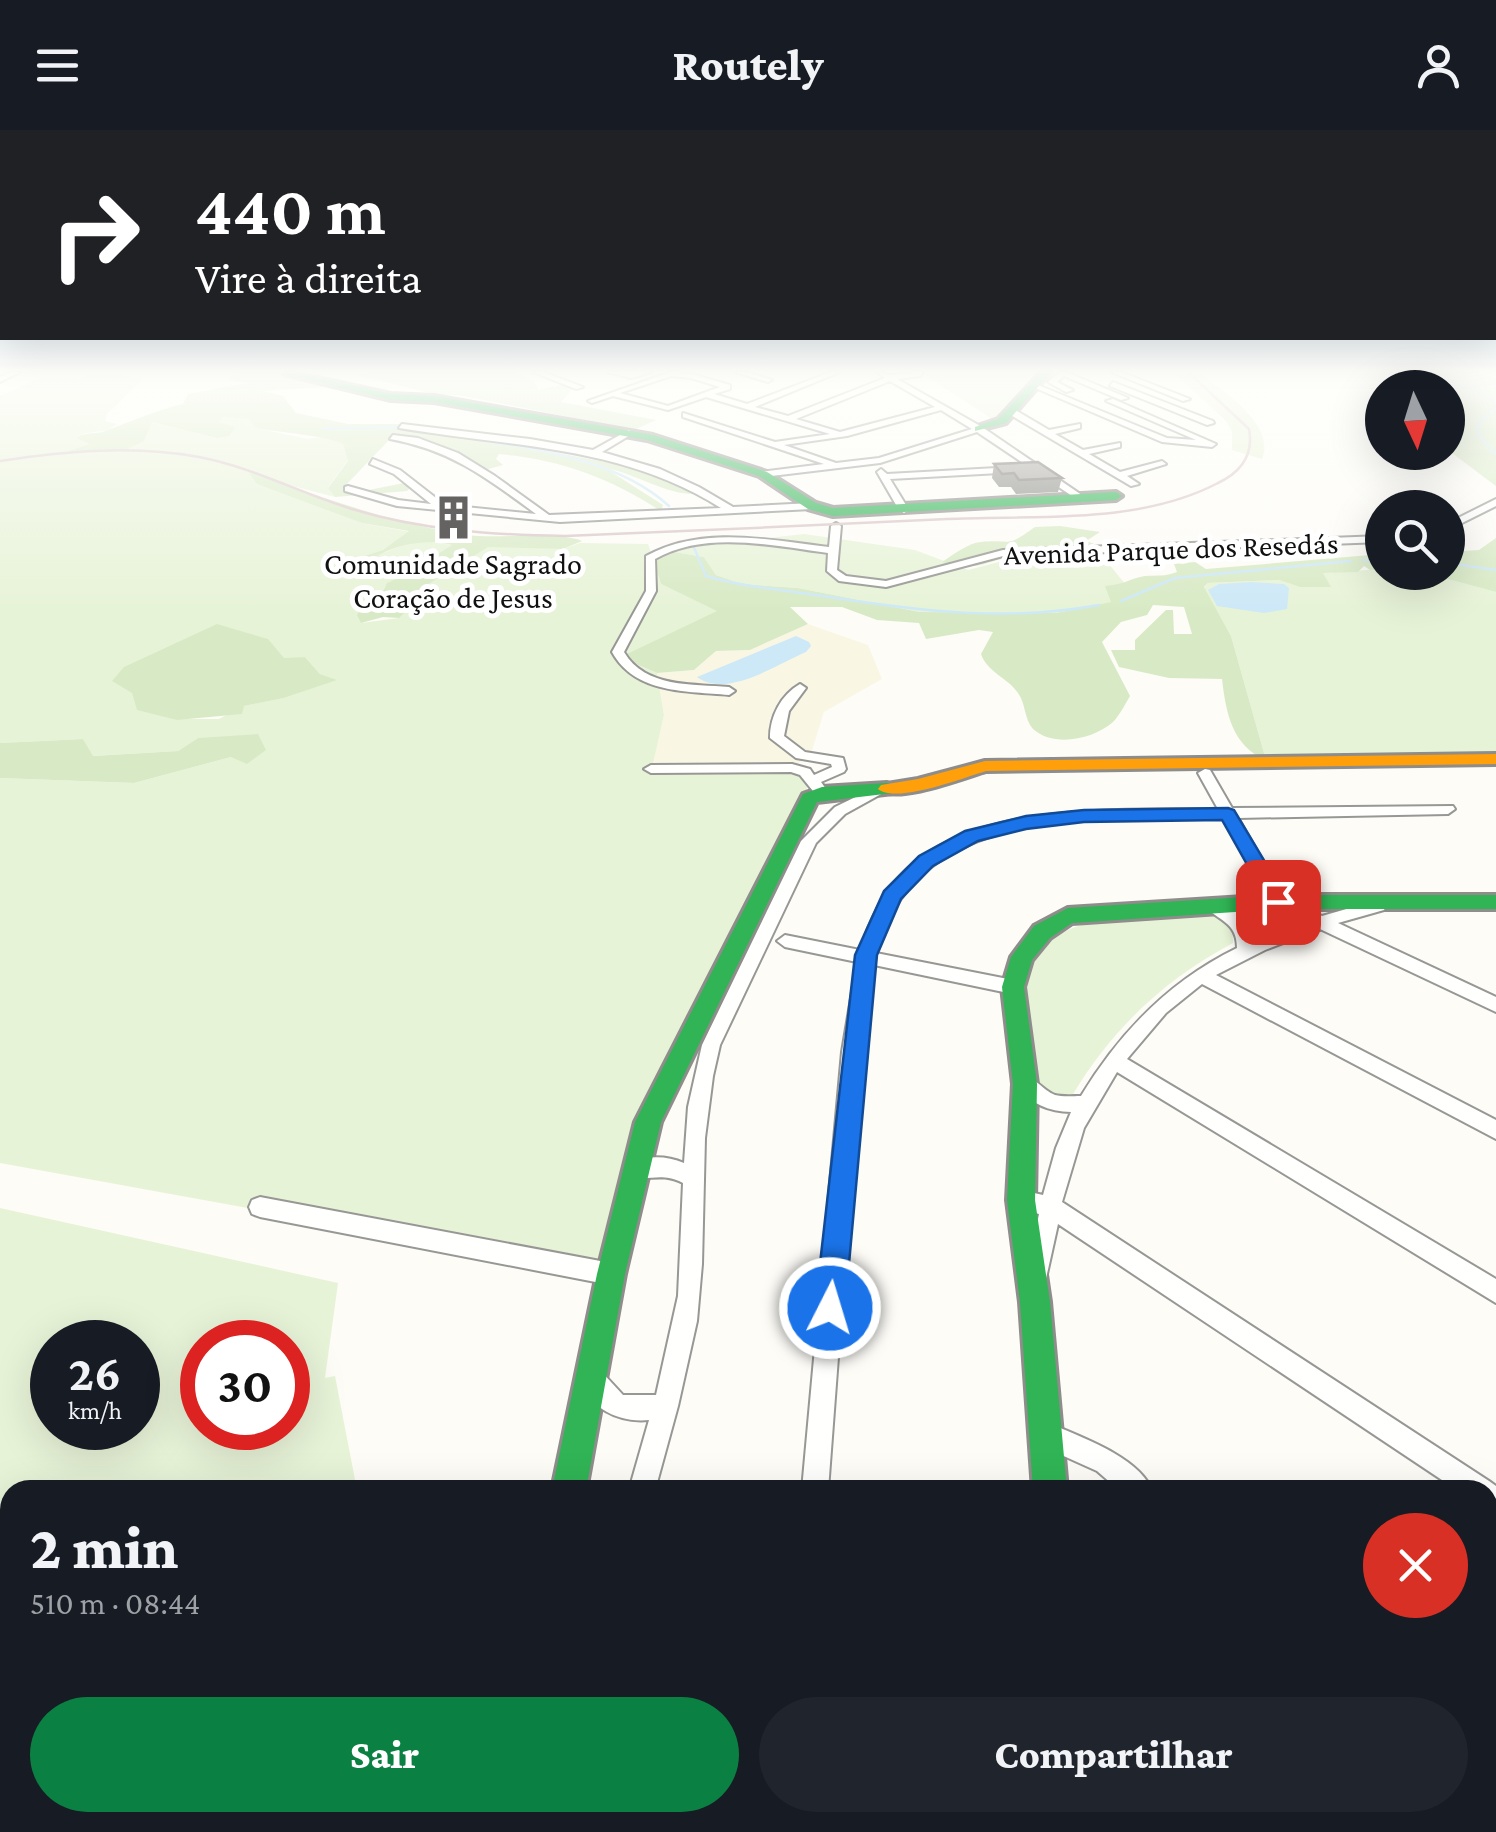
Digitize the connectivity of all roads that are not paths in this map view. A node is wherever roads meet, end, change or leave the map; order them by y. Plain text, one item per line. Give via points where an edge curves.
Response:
1 (451, 451) edge
2 (576, 451) edge
3 (597, 451) edge
4 (707, 451) edge
5 (800, 451) edge
6 (906, 451) edge
7 (1011, 451) edge
8 (1079, 451) edge
9 (1089, 451) edge
10 (1082, 453) junction
11 (594, 454) junction
12 (373, 462) dead end
13 (872, 462) junction
14 (1162, 464) dead end
15 (838, 466) junction
16 (1036, 469) junction
17 (763, 474) junction
18 (885, 477) junction
19 (1123, 485) junction
20 (348, 489) dead end
21 (422, 492) junction
22 (1084, 500) junction
23 (1496, 502) edge
24 (526, 503) junction
25 (402, 504) junction
26 (443, 508) junction
27 (904, 510) junction
28 (732, 511) junction
29 (500, 514) junction
30 (829, 517) junction
31 (548, 518) junction
32 (1465, 519) edge
33 (1365, 540) edge
34 (835, 550) junction
35 (800, 688) dead end
36 (729, 692) dead end
37 (1496, 759) edge
38 (651, 769) dead end
39 (1205, 773) dead end
40 (818, 787) junction
41 (878, 790) junction
42 (1448, 810) dead end
43 (1228, 814) junction
44 (1278, 902) junction
45 (1496, 902) edge
46 (1382, 905) junction
47 (1212, 906) junction
48 (1358, 912) junction
49 (1320, 922) junction
50 (785, 942) dead end
51 (1373, 947) junction
52 (1244, 950) junction
53 (866, 955) junction
54 (1200, 975) junction
55 (1013, 988) junction
56 (1496, 1006) edge
57 (1114, 1061) junction
58 (1025, 1084) junction
59 (1086, 1104) junction
60 (1496, 1130) edge
61 (636, 1169) junction
62 (694, 1178) junction
63 (1020, 1200) junction
64 (260, 1208) dead end
65 (1053, 1208) junction
66 (611, 1274) junction
67 (1034, 1290) junction
68 (1496, 1292) edge
69 (590, 1378) junction
70 (666, 1406) junction
71 (1046, 1435) junction
72 (570, 1480) edge
73 (645, 1480) edge
74 (817, 1480) edge
75 (1049, 1480) edge
76 (1127, 1480) edge
77 (1465, 1480) edge

1 - 24 street
2 - 11 street
3 - 11 street
4 - 17 street
5 - 15 street
6 - 13 street
7 - 16 street
8 - 10 street
9 - 10 street
10 - 19 street
11 - 28 street via 675,479
12 - 21 street
13 - 15 street
13 - 18 street
14 - 19 street
15 - 17 street
16 - 18 street
16 - 22 street
17 - 30 street
18 - 27 street
19 - 22 street
20 - 25 street
21 - 25 street
21 - 26 street
22 - 27 street
23 - 32 street
24 - 29 street
24 - 31 street
25 - 26 street
26 - 29 street
27 - 30 street
28 - 30 street
28 - 31 street
29 - 31 street
30 - 34 street
33 - 34 street, Avenida Parque dos Resedás via 1002,553 886,584 844,579 832,571
34 - 36 street via 710,541 670,546 650,558 650,591 618,652 623,665 670,684
35 - 40 street via 784,704 777,738 800,755 838,761 839,769
37 - 41 street via 985,766
38 - 40 street via 792,768
39 - 43 street
40 - 41 street
40 - 61 street via 648,1122
41 - 62 street via 825,820 810,841 711,1045 694,1120
42 - 43 street
43 - 44 street
43 - 53 street via 1084,816 972,836 926,861 892,896
44 - 46 street
44 - 47 street
44 - 49 street
45 - 46 street
46 - 48 street
47 - 52 street via 1240,924
47 - 55 street via 1068,916 1042,932 1022,957
48 - 49 street
48 - 51 street
49 - 51 street
49 - 52 street
50 - 53 street
51 - 56 street
52 - 54 street
53 - 55 street
53 - 74 street
54 - 57 street via 1158,1005
54 - 60 street
55 - 58 street
57 - 59 street
57 - 68 street
58 - 59 street via 1053,1104
58 - 63 street
59 - 65 street via 1066,1148
61 - 62 street via 668,1166
61 - 66 street
62 - 70 street via 688,1302
63 - 65 street
63 - 67 street
64 - 66 street
65 - 67 street
65 - 77 street
66 - 69 street
67 - 71 street
69 - 70 street via 621,1409
69 - 72 street
70 - 73 street
71 - 75 street
71 - 76 street via 1106,1462

